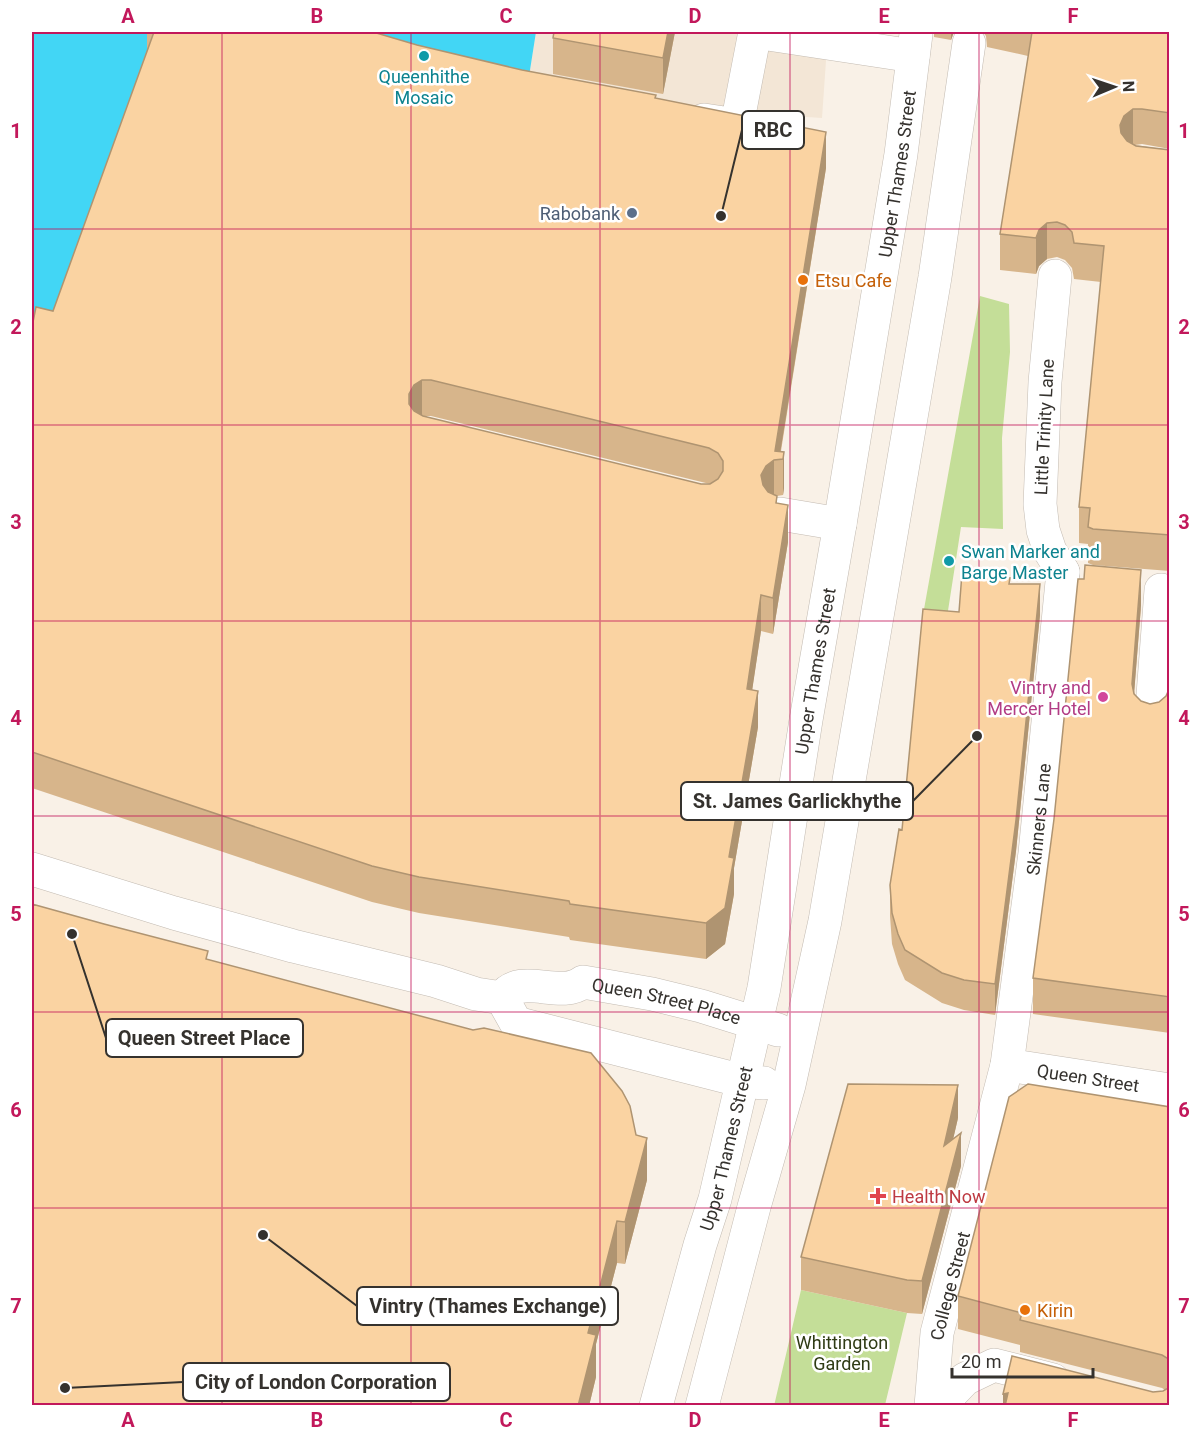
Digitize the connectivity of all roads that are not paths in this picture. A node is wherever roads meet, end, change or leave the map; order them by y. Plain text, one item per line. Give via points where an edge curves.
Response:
1 (756, 32) edge
2 (969, 43) dead end
3 (671, 115) edge
4 (1055, 276) dead end
5 (780, 514) edge
6 (840, 524) junction
7 (1075, 577) joint
8 (1153, 589) edge
9 (1151, 721) edge
10 (32, 869) edge
11 (502, 998) junction
12 (757, 1023) junction
13 (800, 1036) junction
14 (1007, 1065) junction
15 (743, 1081) junction
16 (789, 1085) junction
17 (1170, 1090) edge
18 (1077, 1386) edge
19 (656, 1406) edge
20 (702, 1406) edge
21 (931, 1406) edge
22 (939, 1406) edge

1 - 3 main road via 749,127
1 - 6 main road, Upper Thames Street via 914,45 901,154
2 - 13 main road via 931,300 825,921
4 - 7 main road, Little Trinity Lane via 1045,382 1040,504 1050,551
5 - 6 main road
6 - 12 main road, Upper Thames Street
7 - 14 main road, Skinners Lane
8 - 9 main road
10 - 11 main road via 174,914
11 - 12 main road, Queen Street Place via 510,989 521,986 573,988 583,982 652,994
11 - 15 main road via 516,1023
12 - 13 main road, Queen Street Place
12 - 15 main road, Upper Thames Street
13 - 16 main road
14 - 17 main road, Queen Street
14 - 21 main road, College Street via 937,1333
15 - 16 main road
15 - 19 main road, Upper Thames Street via 715,1199
16 - 20 main road
18 - 22 main road via 994,1365 965,1379

